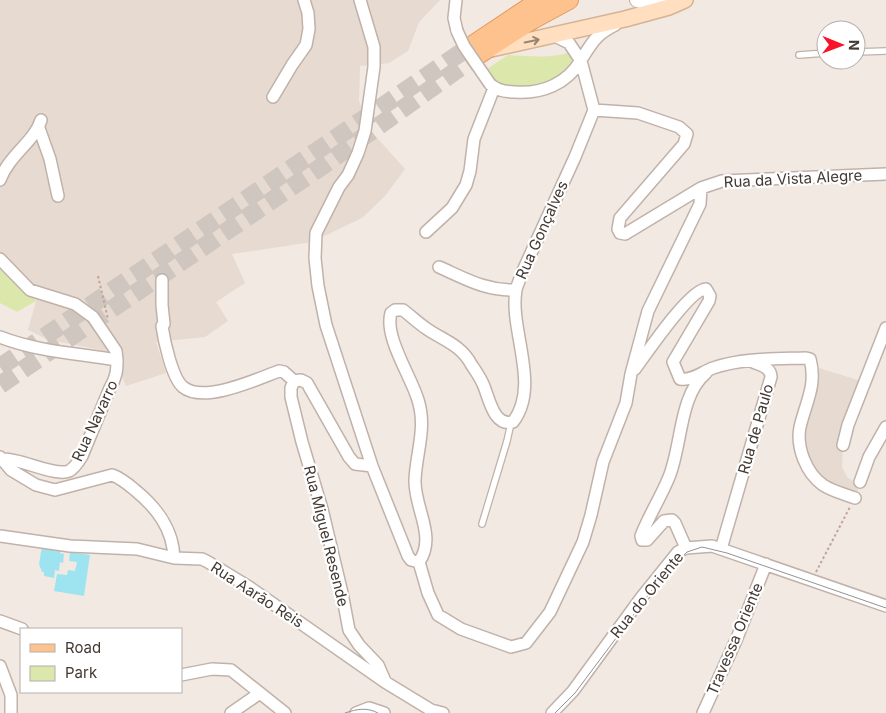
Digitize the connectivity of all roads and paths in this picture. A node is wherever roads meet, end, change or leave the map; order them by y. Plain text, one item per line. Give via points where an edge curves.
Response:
1 (304, 0) edge
2 (360, 0) edge
3 (456, 0) edge
4 (540, 0) edge
5 (569, 0) edge
6 (637, 0) edge
7 (684, 0) edge
8 (625, 19) junction
9 (555, 36) junction
10 (478, 50) junction
11 (886, 51) edge
12 (866, 52) edge
13 (816, 54) edge
14 (799, 55) dead end
15 (581, 61) junction
16 (492, 86) junction
17 (273, 97) dead end
18 (594, 110) junction
19 (886, 174) edge
20 (0, 180) edge
21 (701, 188) junction
22 (58, 196) dead end
23 (426, 232) dead end
24 (0, 260) edge
25 (439, 267) dead end
26 (98, 276) dead end
27 (162, 280) dead end
28 (516, 290) junction
29 (109, 321) dead end
30 (886, 328) edge
31 (0, 336) edge
32 (117, 360) junction
33 (750, 360) junction
34 (711, 369) junction
35 (631, 374) junction
36 (294, 381) junction
37 (511, 423) junction
38 (886, 428) edge
39 (843, 445) dead end
40 (1, 458) edge
41 (372, 466) junction
42 (860, 482) dead end
43 (854, 498) joint
44 (482, 524) dead end
45 (0, 536) edge
46 (686, 548) junction
47 (722, 549) junction
48 (174, 558) junction
49 (419, 562) junction
50 (766, 564) junction
51 (812, 580) junction
52 (886, 606) edge
53 (0, 621) edge
54 (20, 628) edge
55 (0, 666) edge
56 (182, 675) edge
57 (385, 682) junction
58 (260, 693) junction
59 (430, 711) edge
60 (11, 713) edge
61 (231, 713) edge
62 (285, 713) edge
63 (356, 713) edge
64 (384, 713) edge
65 (443, 713) edge
66 (552, 713) edge
67 (703, 713) edge

1 - 17 street via 310,29 306,45
2 - 41 street via 374,47 365,131 348,176 316,233 315,258 326,325
3 - 16 street, bridge via 456,31
4 - 10 main road
5 - 10 main road
6 - 7 street via 653,4
7 - 8 main road
8 - 9 main road
8 - 15 street via 598,35
10 -> 9 main road
9 - 15 street via 569,43
11 - 12 lane
13 - 14 lane
15 - 16 street via 568,77 543,91 520,93 501,91
15 - 18 street
16 - 23 street via 474,139 466,186 452,208
18 - 21 street, Rua da Vista Alegre via 638,113 679,127 686,134 684,144 620,218 620,233 625,234
18 - 28 street, Rua Gonçalves
19 - 21 street, Rua da Vista Alegre via 722,181
20 - 22 street via 4,170 40,124
21 - 35 street via 700,204 648,311
24 - 32 street via 30,290 75,304 93,317 116,351
25 - 28 street via 483,287
26 - 29 path
27 - 36 street via 162,326 166,351 183,387 207,393 225,390 279,371
28 - 37 street, Rua Gonçalves via 525,386 519,411
30 - 39 street
31 - 32 street, Rua Navarro via 51,352
32 - 40 street, Rua Navarro via 115,379 82,456 69,471 60,472
33 - 34 street
33 - 43 street, Rua de Paulo via 808,358 811,361 811,392 799,436 802,452 810,472 822,484
33 - 47 street, Rua de Paulo via 769,369 771,376
34 - 35 street via 682,379 673,362 709,301 709,291 703,289 679,310
34 - 46 street via 692,390 674,463 641,536 642,540 647,540 664,521 672,520
35 - 49 street via 626,403 603,462 583,542 550,612 526,643 510,647 461,629 438,615
36 - 41 street via 307,383 348,457 355,464
36 - 57 street, Rua Miguel Resende via 291,397 322,509 348,630 378,665
37 - 44 lane, Rua Gonçalves
37 - 49 street via 496,416 470,360 458,348 403,310 391,313 390,326 396,349 421,414 415,482 426,540 424,555
38 - 42 street via 869,457
40 - 48 street via 11,470 36,485 55,490 107,476 119,477 158,512 168,529
41 - 49 street via 408,556
43 - 51 path
45 - 48 street, Rua Aarão Reis via 70,546 137,549
46 - 47 street, Rua do Oriente via 712,546
46 - 66 street, Rua do Oriente via 678,552
47 - 50 street, Rua do Oriente
48 - 57 street, Rua Aarão Reis via 208,562
50 - 51 street, Rua do Oriente
50 - 67 street, Travessa Oriente
51 - 52 street, Rua do Oriente
53 - 54 street
55 - 60 street via 11,695
56 - 58 street via 212,669 231,670
57 - 59 street, Rua Aarão Reis
58 - 61 street
58 - 62 street
59 - 65 street
63 - 64 street via 369,708

